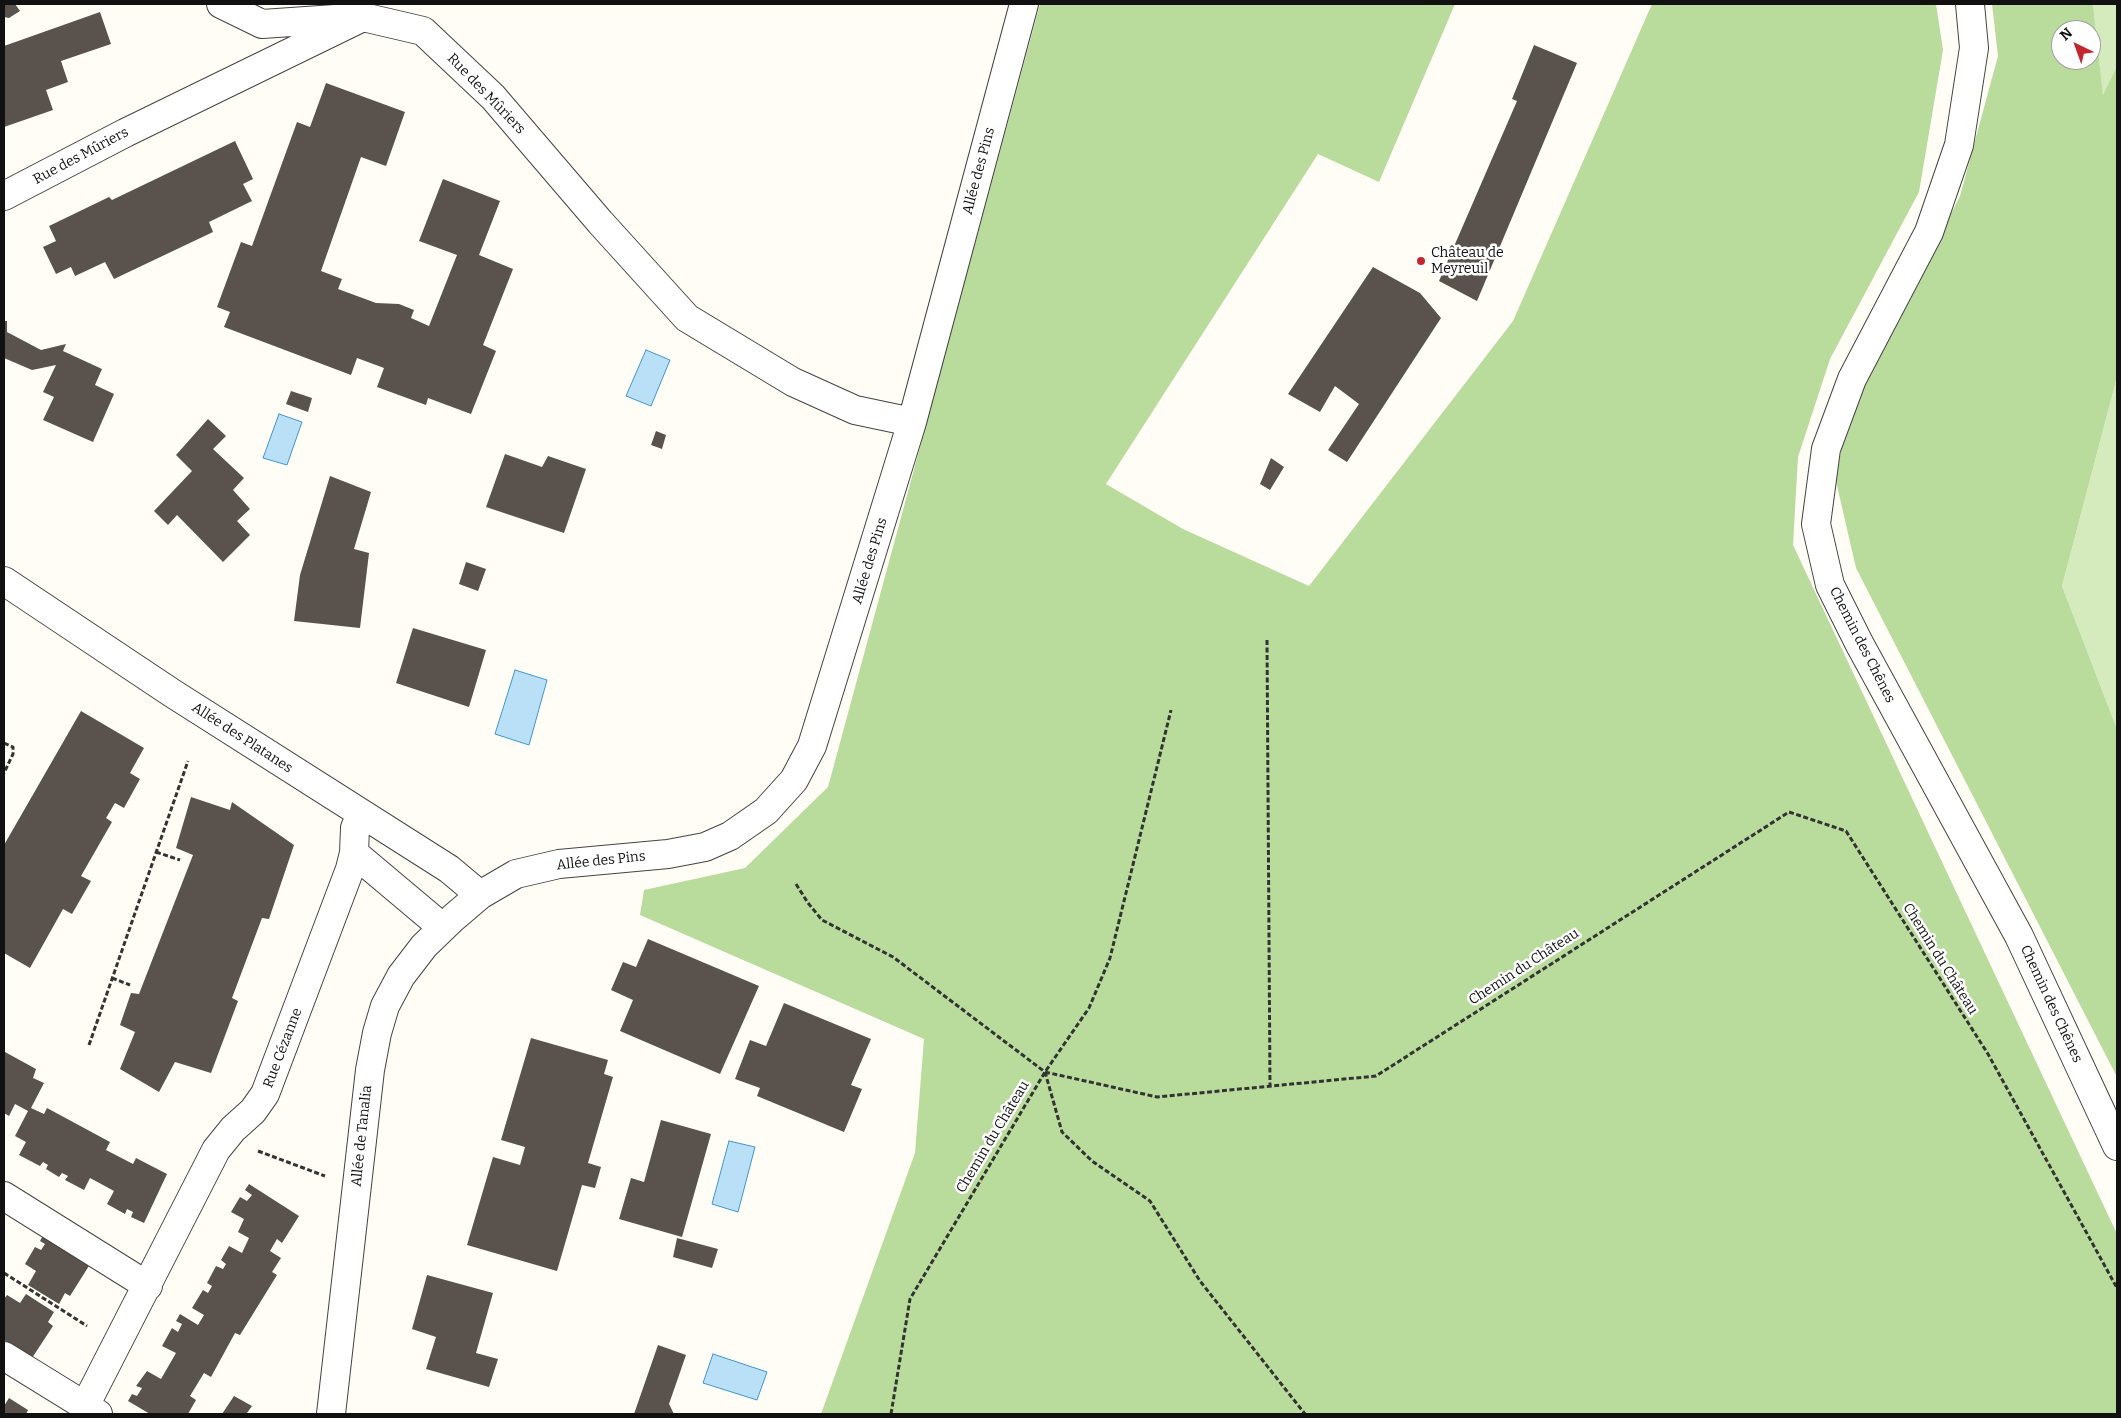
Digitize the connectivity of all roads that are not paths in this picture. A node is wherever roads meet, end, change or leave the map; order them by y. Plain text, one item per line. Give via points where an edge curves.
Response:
1 (221, 4) edge
2 (1024, 4) edge
3 (1970, 4) edge
4 (363, 17) junction
5 (4, 196) edge
6 (912, 422) junction
7 (4, 581) edge
8 (361, 814) junction
9 (354, 853) junction
10 (480, 895) junction
11 (442, 927) junction
12 (2117, 1146) edge
13 (4, 1196) edge
14 (148, 1286) junction
15 (4, 1356) edge
16 (91, 1410) edge
17 (331, 1414) edge

1 - 4 street via 262,24
2 - 6 street, Allée des Pins
3 - 12 street, Chemin des Chênes via 1974,48 1959,145 1929,232 1852,379 1826,449 1816,524 1830,586 2019,936
4 - 5 street, Rue des Mûriers via 125,132
4 - 6 street, Rue des Mûriers via 424,32 493,97 687,318 792,382 855,410
6 - 10 street, Allée des Pins via 830,693 812,746 794,780 766,810 730,836 705,847 668,854 559,864 516,874
7 - 8 street, Allée des Platanes
8 - 9 street, Rue Cézanne via 355,828
8 - 10 street, Allée des Platanes via 448,869
9 - 11 street
9 - 14 street, Rue Cézanne via 265,1094 216,1150
10 - 11 street, Allée de Tanalia
11 - 17 street, Allée de Tanalia via 401,976 385,1006 377,1032
13 - 14 street
14 - 16 street, Rue Cézanne via 116,1345
15 - 16 street, Rue Cézanne

